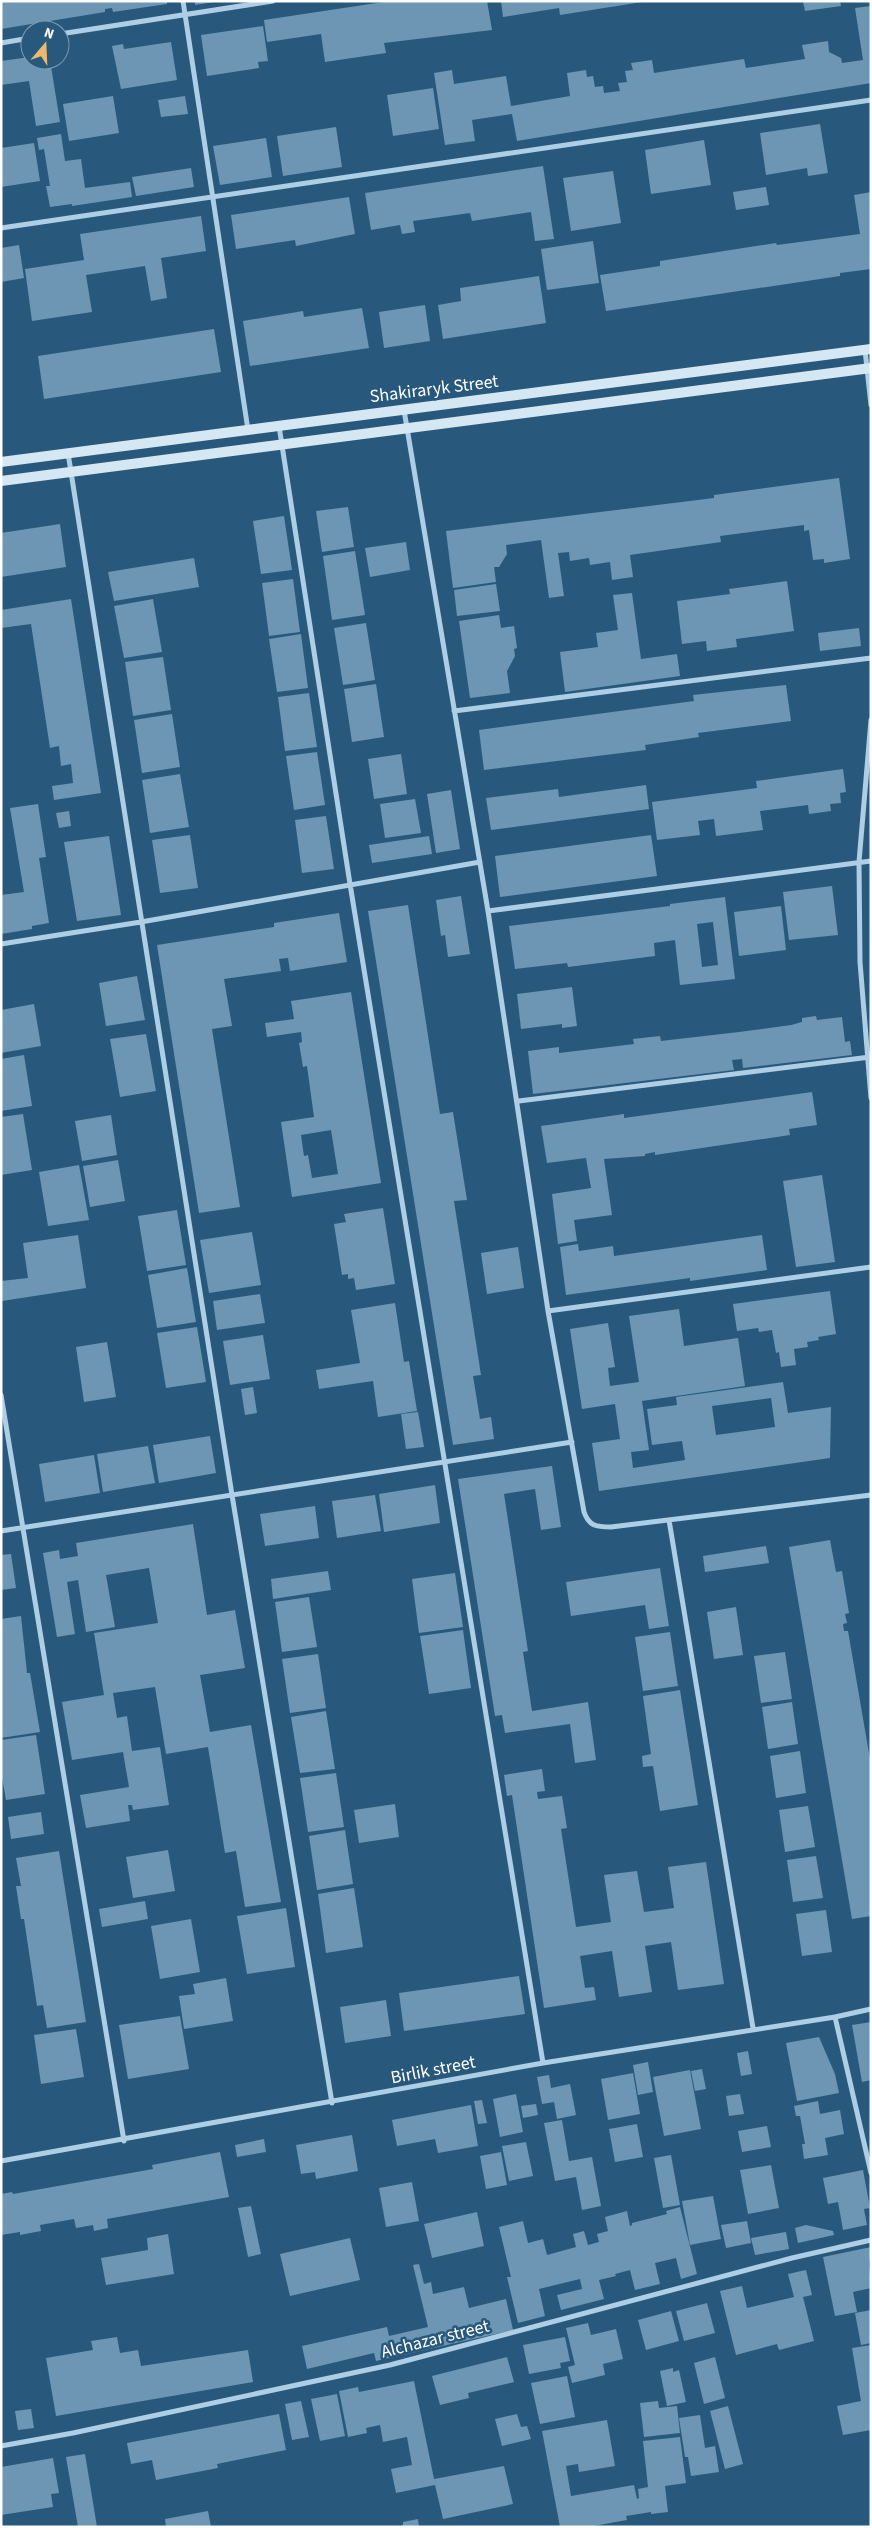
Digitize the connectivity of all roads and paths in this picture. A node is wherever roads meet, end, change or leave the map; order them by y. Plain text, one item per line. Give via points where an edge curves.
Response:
1 (183, 1) edge
2 (273, 1) edge
3 (185, 15) junction
4 (70, 32) edge
5 (20, 40) edge
6 (1, 43) edge
7 (871, 100) edge
8 (213, 195) junction
9 (1, 228) edge
10 (868, 349) edge
11 (869, 369) edge
12 (871, 405) edge
13 (404, 410) junction
14 (279, 426) junction
15 (407, 428) junction
16 (248, 430) junction
17 (282, 445) junction
18 (68, 453) junction
19 (1, 462) edge
20 (71, 472) junction
21 (1, 481) edge
22 (871, 658) edge
23 (454, 711) junction
24 (871, 720) edge
25 (871, 861) edge
26 (480, 862) junction
27 (859, 862) junction
28 (350, 884) junction
29 (488, 911) junction
30 (141, 922) junction
31 (1, 944) edge
32 (870, 1057) edge
33 (871, 1098) edge
34 (519, 1101) junction
35 (871, 1267) edge
36 (548, 1310) junction
37 (1, 1395) edge
38 (572, 1442) junction
39 (444, 1462) junction
40 (232, 1495) junction
41 (871, 1495) edge
42 (669, 1520) junction
43 (23, 1528) junction
44 (1, 1531) edge
45 (871, 2009) edge
46 (835, 2017) junction
47 (753, 2028) junction
48 (542, 2063) junction
49 (332, 2103) junction
50 (124, 2140) junction
51 (1, 2161) edge
52 (871, 2173) edge
53 (871, 2240) edge
54 (1, 2446) edge

1 - 3 street
2 - 3 street
3 - 4 street
3 - 8 street
5 - 6 street
7 - 8 street
8 - 9 street
8 - 16 street
10 - 11 street
10 - 13 main road, Shakiraryk Street
11 - 12 street
11 - 15 main road, Shakiraryk Street
13 - 14 main road, Shakiraryk Street
13 - 15 street
14 - 16 main road, Shakiraryk Street
14 - 17 street
15 - 17 main road, Shakiraryk Street
15 - 23 street
16 - 18 main road, Shakiraryk Street
17 - 20 main road, Shakiraryk Street
17 - 28 street
18 - 19 main road, Shakiraryk Street
18 - 20 street
20 - 21 main road, Shakiraryk Street
20 - 30 street
22 - 23 street
23 - 26 street
24 - 27 street
25 - 27 street
26 - 28 street
26 - 29 street
27 - 29 street
27 - 32 street via 860,962
28 - 30 street
28 - 39 street
29 - 34 street
30 - 31 street
30 - 40 street
32 - 33 street
32 - 34 street
34 - 36 street
35 - 36 street
36 - 38 street
37 - 43 street
38 - 39 street
38 - 42 street via 588,1522 597,1527 611,1527
39 - 40 street
39 - 48 street
40 - 43 street
40 - 49 street
41 - 42 street
42 - 47 street
43 - 44 street
43 - 50 street
45 - 46 street, Birlik street
46 - 47 street, Birlik street
46 - 52 street
47 - 48 street, Birlik street
48 - 49 street, Birlik street
49 - 50 street, Birlik street
50 - 51 street, Birlik street
53 - 54 street, Alchazar street via 390,2365 73,2434

